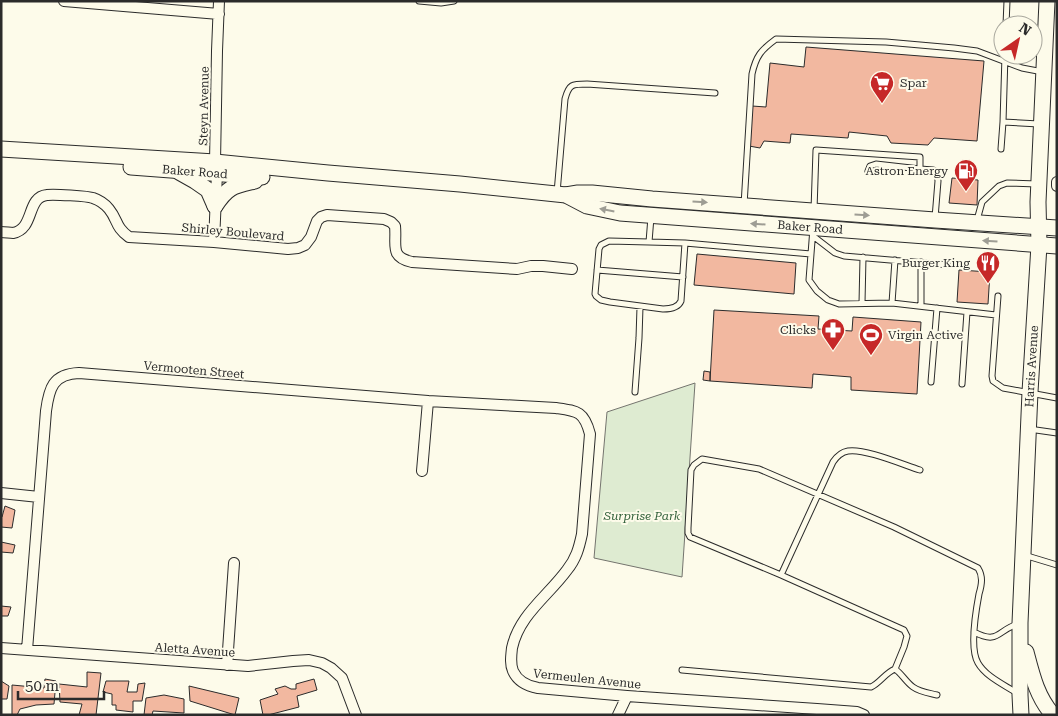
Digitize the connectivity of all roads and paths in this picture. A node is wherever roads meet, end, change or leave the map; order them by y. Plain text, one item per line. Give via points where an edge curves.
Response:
1 (64, 1) edge
2 (219, 1) edge
3 (419, 1) edge
4 (454, 1) edge
5 (1007, 1) edge
6 (1047, 1) edge
7 (219, 14) junction
8 (1006, 15) edge
9 (993, 57) edge
10 (1005, 65) edge
11 (1014, 65) edge
12 (1044, 73) junction
13 (715, 93) dead end
14 (1003, 122) junction
15 (1042, 124) junction
16 (1, 149) edge
17 (1001, 149) dead end
18 (60, 153) junction
19 (216, 168) junction
20 (920, 168) junction
21 (175, 170) junction
22 (868, 171) dead end
23 (328, 173) junction
24 (268, 177) junction
25 (1057, 182) edge
26 (1039, 184) junction
27 (1057, 186) edge
28 (562, 194) junction
29 (652, 199) junction
30 (215, 206) junction
31 (744, 206) junction
32 (814, 211) junction
33 (651, 216) junction
34 (935, 220) junction
35 (977, 223) junction
36 (1039, 227) junction
37 (1057, 228) edge
38 (1, 232) edge
39 (813, 232) junction
40 (214, 242) junction
41 (649, 242) junction
42 (685, 243) junction
43 (1039, 245) junction
44 (1057, 246) edge
45 (811, 254) junction
46 (863, 257) junction
47 (895, 260) junction
48 (921, 262) junction
49 (948, 265) dead end
50 (572, 269) dead end
51 (597, 270) junction
52 (683, 277) junction
53 (998, 296) dead end
54 (862, 303) junction
55 (892, 303) junction
56 (922, 306) junction
57 (640, 307) junction
58 (937, 308) junction
59 (967, 312) junction
60 (996, 315) junction
61 (931, 382) dead end
62 (962, 384) dead end
63 (635, 392) dead end
64 (1030, 392) junction
65 (1057, 398) edge
66 (428, 401) junction
67 (1029, 429) junction
68 (1057, 433) edge
69 (590, 434) joint
70 (920, 470) dead end
71 (422, 471) dead end
72 (1, 493) edge
73 (818, 494) junction
74 (39, 497) junction
75 (1023, 555) junction
76 (234, 563) dead end
77 (1057, 565) edge
78 (781, 575) junction
79 (1020, 623) junction
80 (974, 632) junction
81 (1020, 640) junction
82 (1, 648) edge
83 (27, 650) junction
84 (227, 665) junction
85 (682, 670) dead end
86 (895, 670) junction
87 (937, 695) dead end
88 (1020, 695) junction
89 (627, 696) junction
90 (356, 715) edge
91 (618, 715) edge
92 (864, 715) edge
93 (1021, 715) edge
94 (1052, 715) edge

1 - 7 street
2 - 7 street, Steyn Avenue
3 - 4 lane
5 - 8 lane
6 - 12 main road, Harris Avenue
7 - 19 street, Steyn Avenue
9 - 31 lane via 977,51 886,42 776,39 758,56 752,74
10 - 14 lane
11 - 12 lane
12 - 15 main road, Harris Avenue
13 - 28 lane via 574,84 564,99
14 - 15 lane
14 - 17 lane
15 - 26 main road, Harris Avenue
16 - 18 main road, Baker Road
18 - 19 main road, Baker Road via 102,154
18 - 21 main road, Baker Road via 106,164
19 - 21 main road, Baker Road
19 - 23 main road, Baker Road
19 - 24 main road, Baker Road
19 - 30 street, Steyn Avenue
20 - 22 lane via 876,164
20 - 32 lane via 920,156 816,150
20 - 34 lane via 937,172
21 - 30 main road via 208,190
23 - 24 main road, Baker Road via 305,180
23 - 28 main road, Baker Road
24 - 30 main road via 235,185 222,195
25 - 27 street
26 - 35 lane via 1007,182 999,186 982,202
26 - 36 main road, Harris Avenue
28 - 29 main road, Baker Road via 592,193
33 -> 28 main road, Baker Road via 587,206
29 -> 31 main road, Baker Road
29 - 33 lane
30 - 40 street, Steyn Avenue
31 - 32 main road, Baker Road
32 -> 34 main road, Baker Road
32 - 39 lane
39 -> 33 main road, Baker Road
33 - 41 lane
34 - 35 main road, Baker Road
35 - 36 main road, Baker Road
36 - 37 main road, Baker Road
36 - 43 main road, Harris Avenue
38 - 40 street, Shirley Boulevard via 13,233 22,229 38,198 46,194 93,198 101,202 113,214 121,232 129,236
43 -> 39 main road, Baker Road
39 - 45 lane
39 - 46 lane via 835,253
40 - 50 street, Shirley Boulevard via 298,248 311,237 321,217 353,216 391,222 395,226 397,255 403,260 490,268 543,266
41 - 42 lane
41 - 51 lane via 604,242 599,249
42 - 45 lane
42 - 52 lane
43 - 44 main road, Baker Road
43 - 64 main road, Harris Avenue
45 - 54 lane via 809,280 820,294 839,304
46 - 47 lane
46 - 54 lane
47 - 48 lane
47 - 55 lane
48 - 49 lane
48 - 56 lane
51 - 52 lane
51 - 57 lane via 595,294 598,299
52 - 57 lane via 678,306 671,309
53 - 60 lane
54 - 55 lane
55 - 56 lane
56 - 58 lane
57 - 63 lane
58 - 59 lane
58 - 61 lane
59 - 60 lane
59 - 62 lane
60 - 64 lane via 993,381 1003,388
64 - 65 lane
64 - 67 main road, Harris Avenue
66 - 69 street, Vermooten Street via 571,411 584,418
66 - 71 street
66 - 74 street, Vermooten Street via 70,374 59,378 48,396
67 - 68 lane
67 - 75 main road, Harris Avenue
69 - 89 street, Vermeulen Avenue via 582,534 575,559 521,624 510,663 517,678 530,687
70 - 73 lane via 876,455 847,451 833,462
72 - 74 street
73 - 78 lane
73 - 78 lane via 759,469 702,459 692,467 690,537
73 - 80 lane via 978,568 982,580
74 - 83 street, Vermooten Street
75 - 77 lane
75 - 79 main road, Harris Avenue
76 - 84 street
78 - 86 lane via 904,630 906,642
79 - 80 lane via 993,638
79 - 81 main road, Harris Avenue
80 - 88 lane via 978,664
81 - 88 main road, Harris Avenue
81 - 94 main road via 1030,672
82 - 83 street, Aletta Avenue
83 - 84 street, Aletta Avenue
84 - 90 street, Aletta Avenue via 309,660 322,663 342,678
85 - 86 lane via 871,687
86 - 87 lane via 914,688
88 - 93 main road, Harris Avenue
88 - 94 main road
89 - 91 street
89 - 92 street, Vermeulen Avenue

